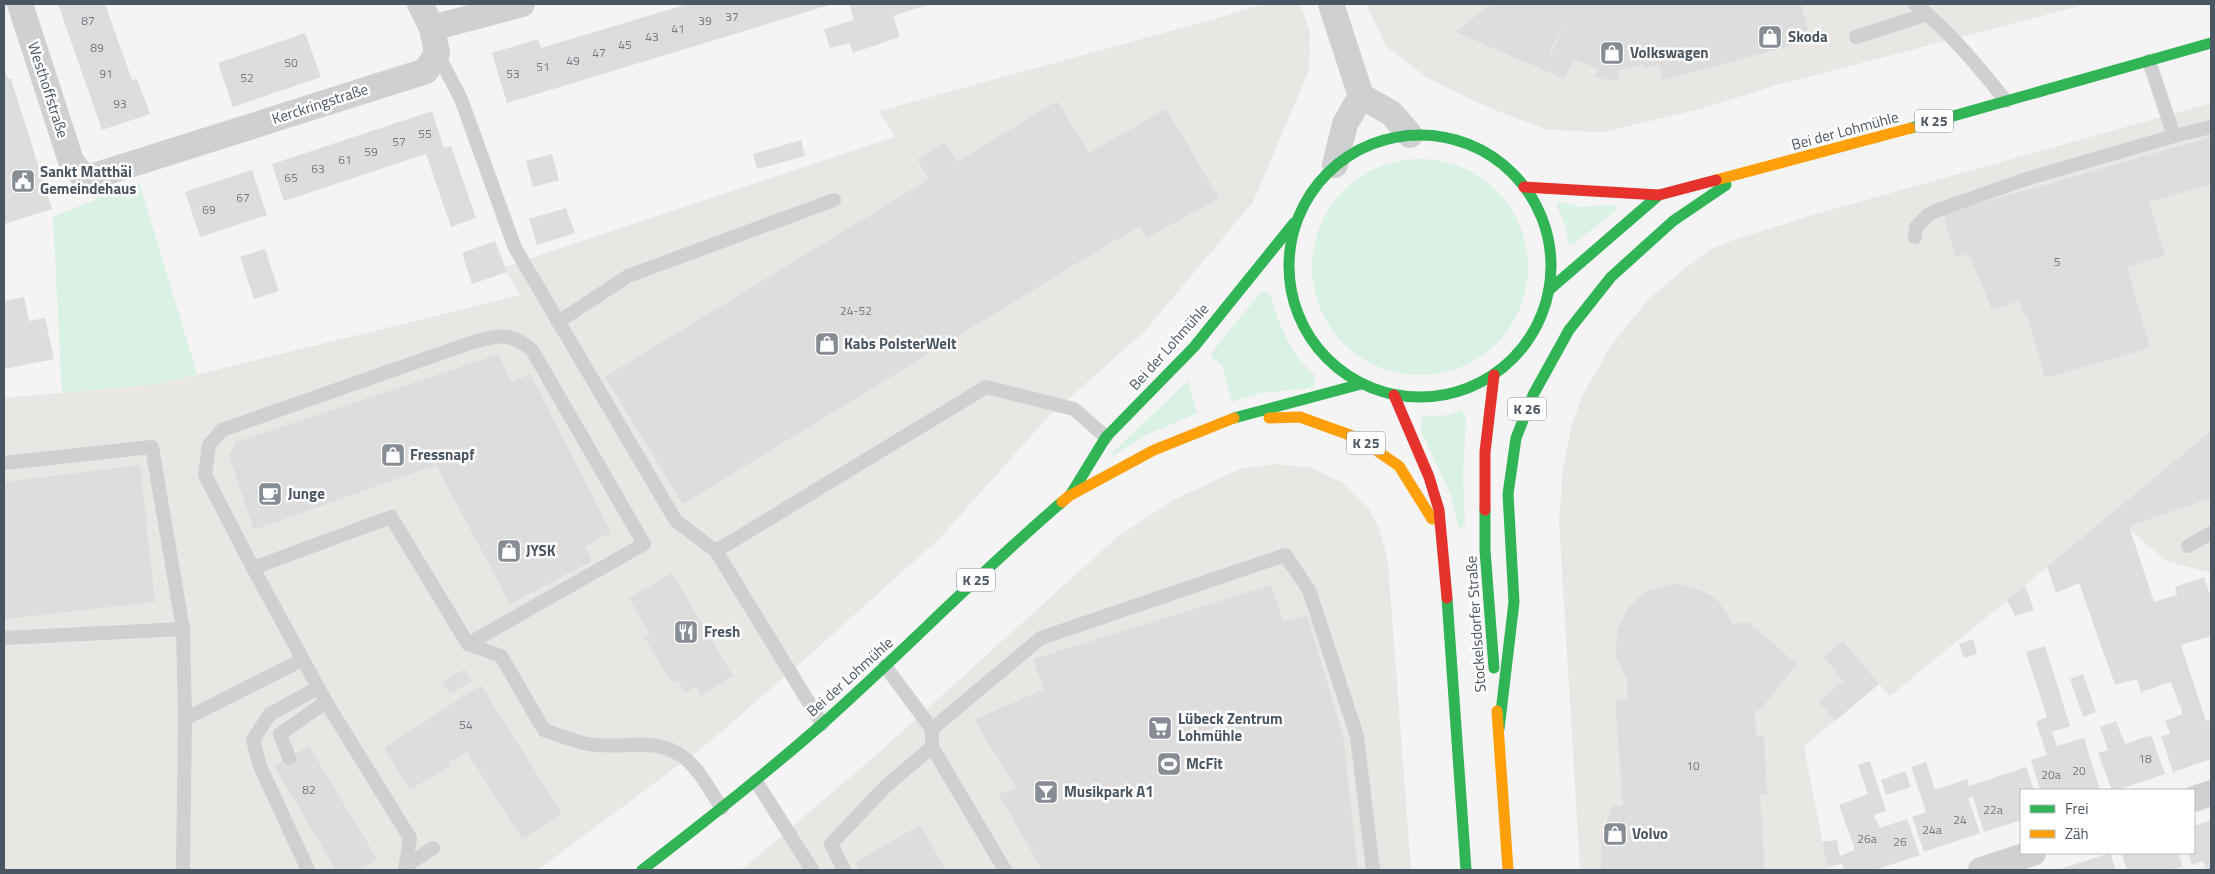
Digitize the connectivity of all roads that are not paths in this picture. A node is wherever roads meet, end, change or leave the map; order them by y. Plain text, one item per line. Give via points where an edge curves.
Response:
1 (20, 4) edge
2 (420, 4) edge
3 (522, 4) edge
4 (1331, 4) edge
5 (1915, 4) edge
6 (1927, 14) junction
7 (1856, 37) dead end
8 (434, 41) junction
9 (2211, 43) edge
10 (2149, 61) junction
11 (1362, 96) junction
12 (2006, 101) junction
13 (2211, 127) edge
14 (1410, 135) junction
15 (2174, 136) junction
16 (1335, 165) junction
17 (81, 174) joint
18 (1742, 174) junction
19 (1524, 187) junction
20 (1659, 195) junction
21 (834, 200) dead end
22 (1296, 220) junction
23 (1915, 237) dead end
24 (1549, 290) junction
25 (558, 322) junction
26 (1494, 375) junction
27 (1361, 384) junction
28 (1394, 395) junction
29 (1223, 421) junction
30 (1106, 437) junction
31 (4, 463) edge
32 (1069, 496) junction
33 (2211, 533) edge
34 (2188, 546) dead end
35 (716, 551) junction
36 (1445, 562) junction
37 (253, 568) junction
38 (183, 629) junction
39 (4, 638) edge
40 (468, 644) junction
41 (302, 660) junction
42 (885, 666) junction
43 (318, 688) junction
44 (326, 702) junction
45 (184, 719) junction
46 (822, 724) junction
47 (932, 729) junction
48 (1499, 729) junction
49 (932, 747) junction
50 (289, 758) dead end
51 (756, 781) junction
52 (2211, 793) edge
53 (2195, 799) edge
54 (722, 808) junction
55 (433, 848) dead end
56 (2030, 854) edge
57 (406, 868) edge
58 (183, 870) edge
59 (308, 870) edge
60 (642, 870) edge
61 (812, 870) edge
62 (844, 870) edge
63 (1005, 870) edge
64 (1373, 870) edge
65 (1466, 870) edge
66 (1508, 870) edge
67 (1981, 870) edge

1 - 17 street, Westhoffstraße via 71,161
2 - 8 street
3 - 8 street
4 - 11 street
5 - 6 lane
6 - 7 lane
6 - 12 lane via 1972,58
8 - 17 street, Kerckringstraße via 426,71 94,176
8 - 25 lane via 461,99 515,248
9 - 10 main road, Bei der Lohmühle / K 25
10 - 12 main road, Bei der Lohmühle / K 25
10 - 15 lane
11 - 14 street via 1391,113
11 - 16 street via 1345,124
12 - 18 main road, Bei der Lohmühle / K 25
13 - 15 lane
14 - 16 main road via 1376,142
14 - 19 main road via 1442,137 1465,143 1495,159
15 - 23 lane via 2026,179 1941,209 1929,214 1916,226
16 - 22 main road via 1318,182
18 - 20 main road, Bei der Lohmühle / K 25
18 - 48 main road, K 26 via 1673,221 1611,278 1569,330 1533,395 1516,438 1508,494 1514,602
19 - 20 main road, Bei der Lohmühle / K 25
19 - 24 main road via 1545,227 1550,250
20 - 24 main road, Bei der Lohmühle / K 25
21 - 25 lane via 628,276
22 - 27 main road via 1289,247 1288,274 1298,318 1322,354
22 - 30 main road, Bei der Lohmühle / K 25 via 1194,347
24 - 26 main road via 1539,322 1525,345
25 - 35 lane via 676,521
26 - 28 main road via 1465,390 1438,396
26 - 48 main road, Stockelsdorfer Straße / K 26 via 1485,452 1485,550
27 - 28 main road
27 - 29 main road, Bei der Lohmühle / K 25
28 - 36 main road, Stockelsdorfer Straße via 1429,477 1439,510
29 - 32 main road, Bei der Lohmühle / K 25 via 1154,450
29 - 36 main road, K 25 via 1300,417 1358,438 1400,466 1432,520
30 - 32 main road, Bei der Lohmühle / K 25
30 - 35 lane via 1074,409 986,387
31 - 38 lane via 152,446
32 - 42 main road, Bei der Lohmühle / K 25 via 1012,545
33 - 34 lane
35 - 46 lane
36 - 65 main road, Stockelsdorfer Straße
37 - 40 lane via 391,516
37 - 40 lane via 205,475 210,445 222,430 473,342 496,336 518,339 532,350 644,544
37 - 41 lane
38 - 39 lane
38 - 45 lane
40 - 54 lane via 501,656 544,730 590,745 645,744 662,747 682,756 694,768
41 - 43 lane
41 - 45 lane
42 - 46 main road, Bei der Lohmühle / K 25
42 - 47 lane
43 - 44 lane
43 - 59 lane via 270,714 253,740 260,766
44 - 50 lane via 280,734
44 - 57 lane via 410,838
45 - 58 lane
46 - 51 main road, Bei der Lohmühle / K 25
47 - 49 lane
47 - 64 lane via 1041,638 1285,555 1309,590 1357,736
48 - 66 main road, Stockelsdorfer Straße / K 26
49 - 62 lane via 886,786 831,844
49 - 63 lane
51 - 54 main road, Bei der Lohmühle / K 25
51 - 61 lane
52 - 53 street
54 - 60 main road, Bei der Lohmühle / K 25
55 - 57 lane
56 - 67 street

